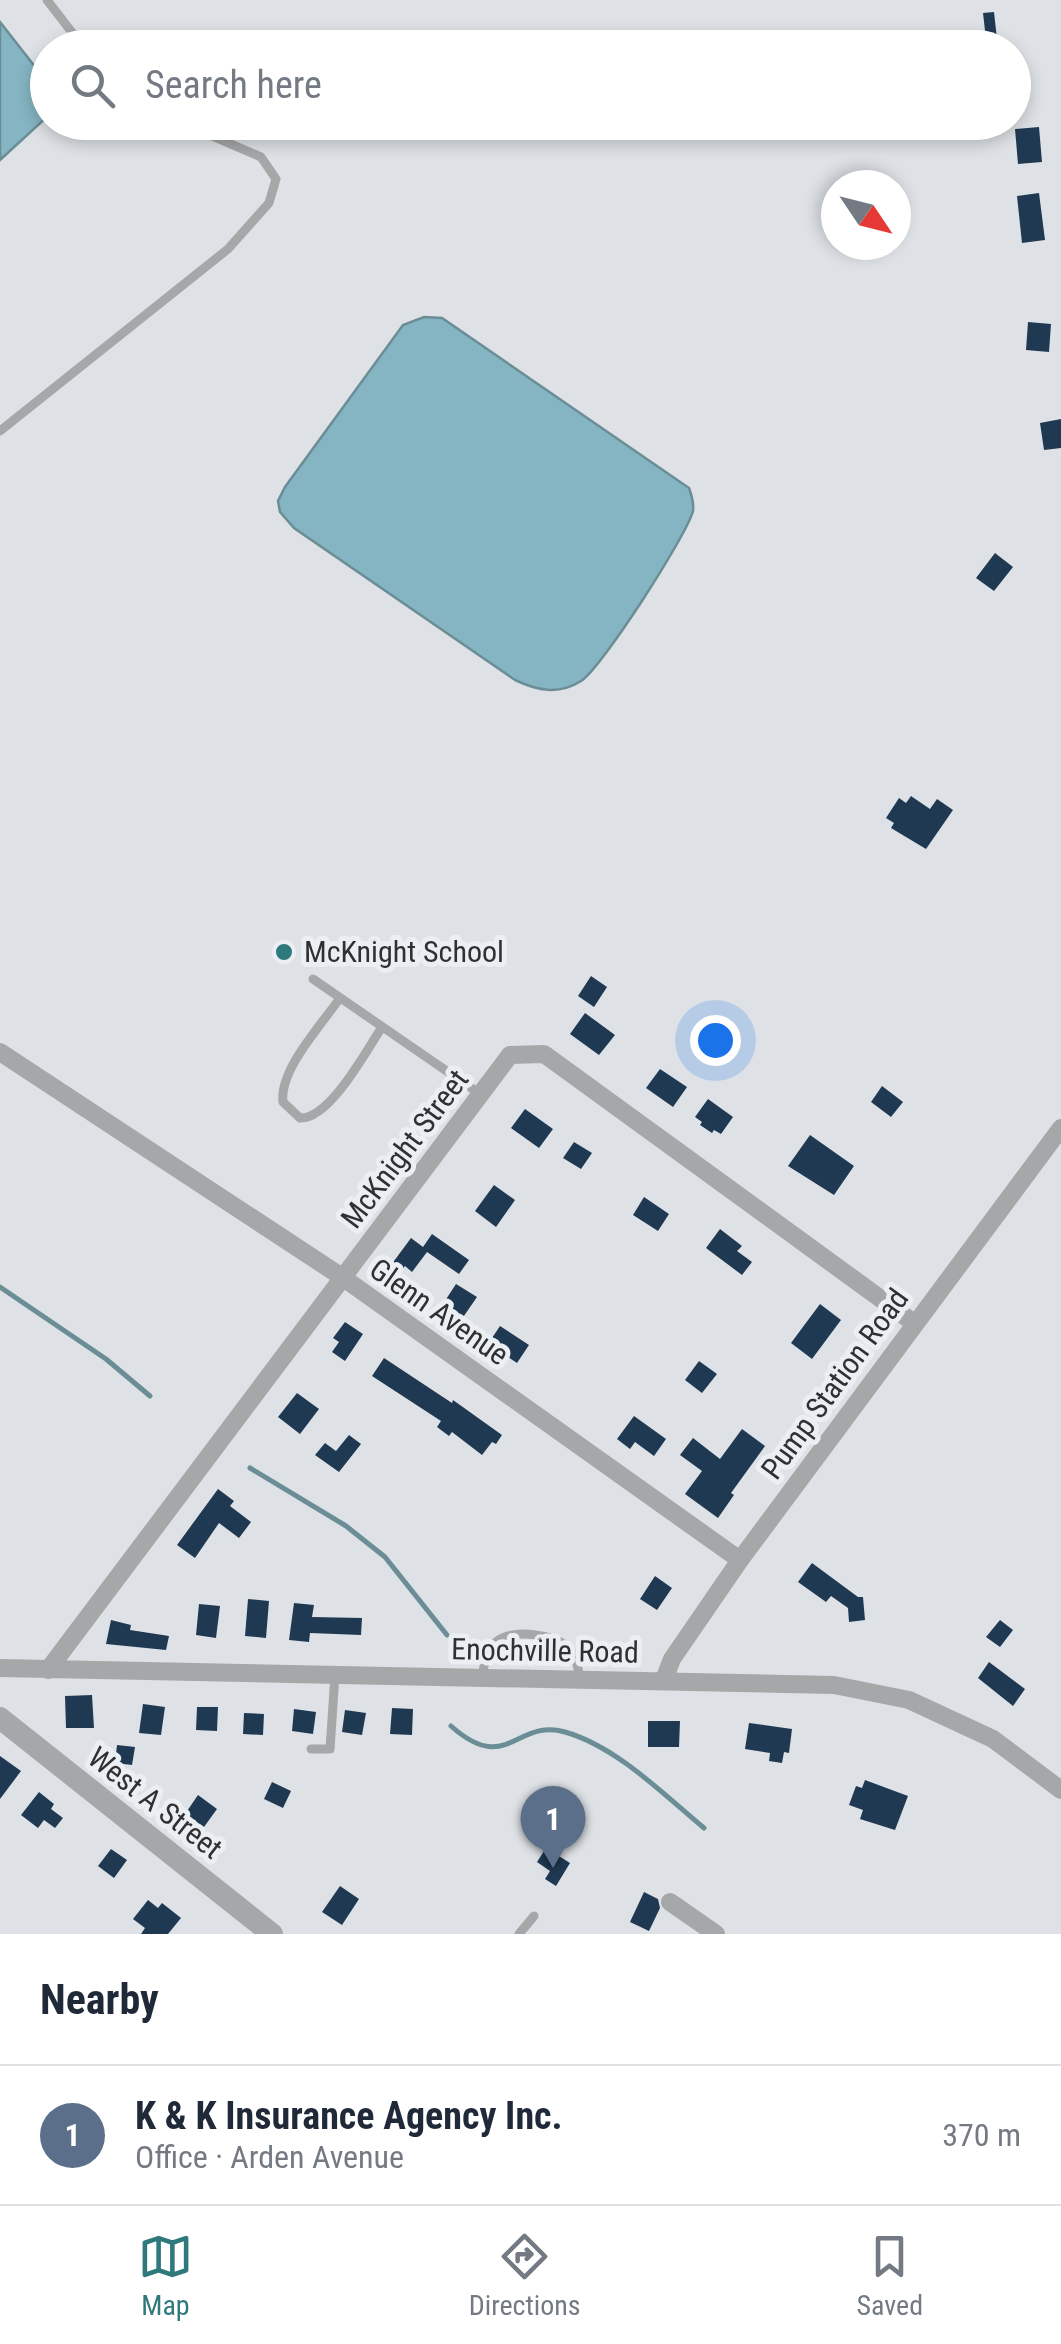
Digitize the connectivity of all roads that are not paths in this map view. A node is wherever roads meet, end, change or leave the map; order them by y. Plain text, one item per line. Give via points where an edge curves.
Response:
1 (47, 0) edge
2 (70, 30) edge
3 (222, 140) edge
4 (0, 432) edge
5 (313, 979) dead end
6 (340, 998) junction
7 (382, 1027) junction
8 (0, 1052) edge
9 (480, 1094) junction
10 (1061, 1128) edge
11 (342, 1277) junction
12 (914, 1323) junction
13 (740, 1560) junction
14 (0, 1668) edge
15 (48, 1670) junction
16 (335, 1675) junction
17 (482, 1678) junction
18 (580, 1679) junction
19 (664, 1680) junction
20 (2, 1724) edge
21 (311, 1748) dead end
22 (330, 1749) junction
23 (344, 1749) dead end
24 (1061, 1790) edge
25 (670, 1902) dead end
26 (534, 1916) dead end
27 (272, 1934) edge
28 (519, 1934) edge
29 (716, 1934) edge

1 - 2 lane
3 - 4 lane via 261,157 276,179 269,203 228,250
5 - 6 lane
6 - 7 lane
6 - 7 lane via 281,1090 283,1102 300,1118 326,1108
7 - 9 lane
8 - 11 street, Glenn Avenue
9 - 11 street, McKnight Street
9 - 12 street, McKnight Street via 510,1055 544,1054
10 - 12 street, Pump Station Road
11 - 13 street, Glenn Avenue
11 - 15 street, McKnight Street
12 - 13 street, Pump Station Road
13 - 19 street, Pump Station Road via 672,1658
14 - 15 street, Enochville Road
15 - 16 street, Enochville Road
16 - 17 street, Enochville Road
16 - 22 lane
17 - 18 street, Enochville Road
17 - 18 lane via 494,1644 506,1636 536,1636 569,1648
18 - 19 street, Enochville Road
19 - 24 street, Enochville Road via 834,1685 909,1700 993,1739
20 - 27 street, West A Street
21 - 22 lane
22 - 23 lane
25 - 29 street
26 - 28 lane

